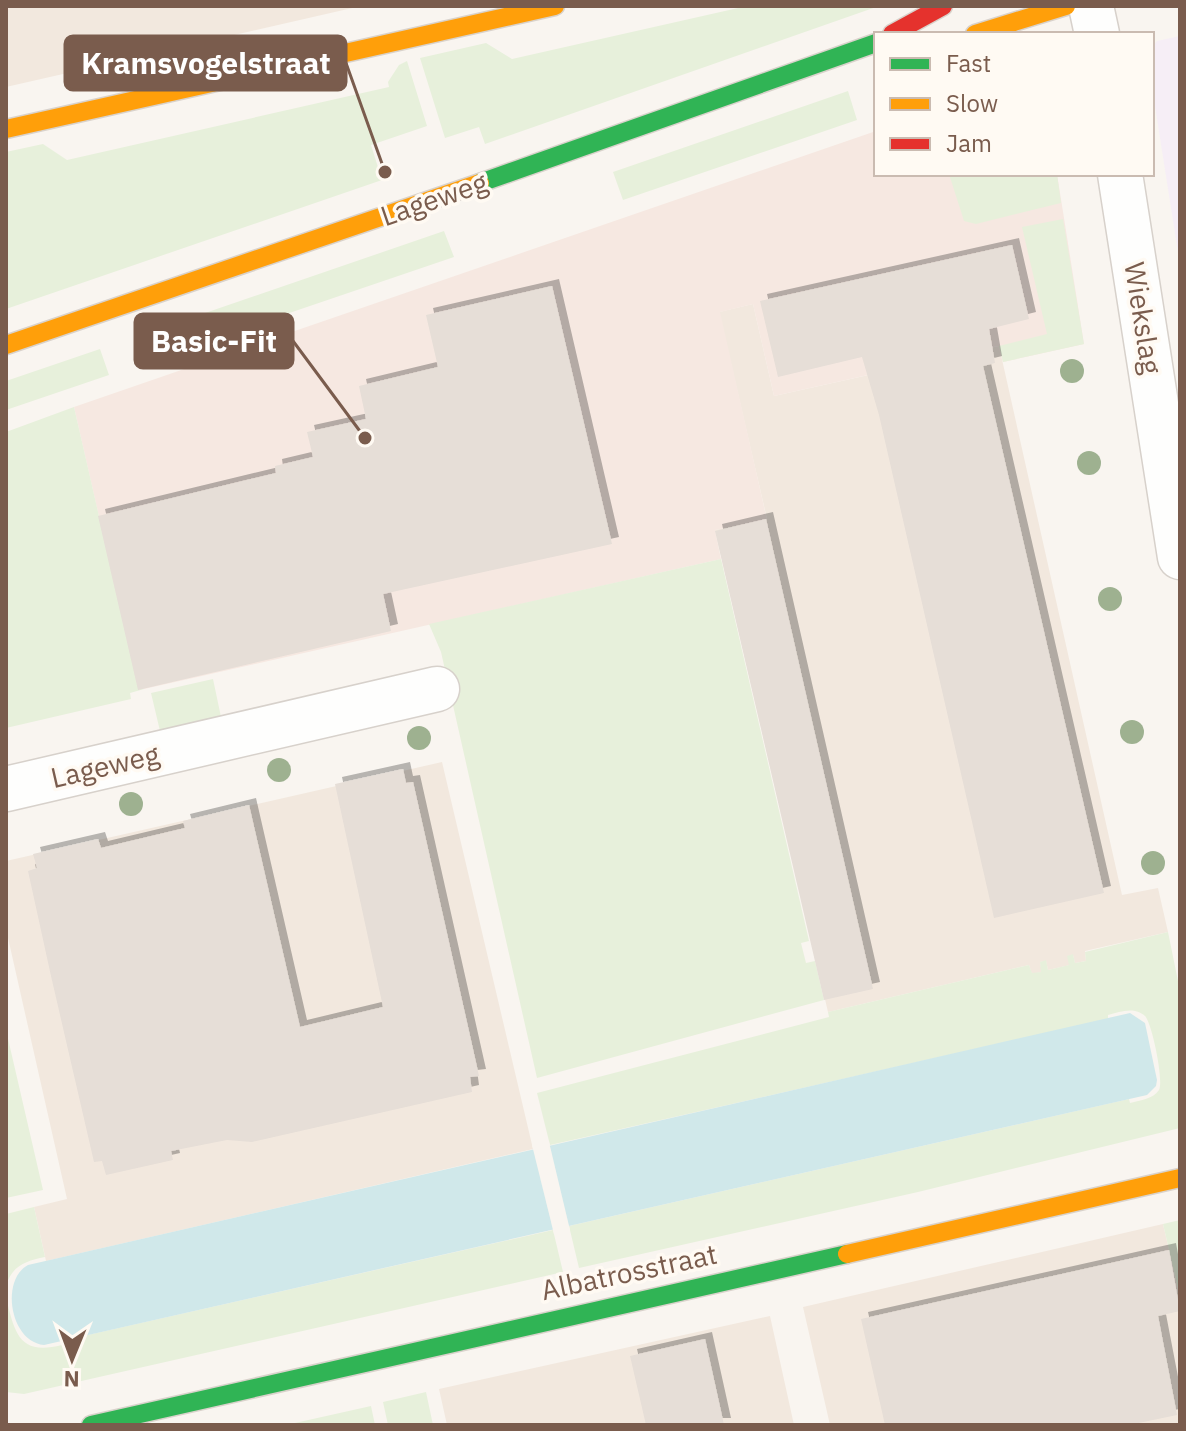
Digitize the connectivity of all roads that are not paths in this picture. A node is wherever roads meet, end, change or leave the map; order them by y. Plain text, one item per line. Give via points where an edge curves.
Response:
1 (555, 6) edge
2 (943, 6) edge
3 (1066, 6) edge
4 (1091, 6) edge
5 (476, 15) edge
6 (896, 32) edge
7 (982, 32) edge
8 (1097, 32) edge
9 (871, 47) edge
10 (6, 129) edge
11 (1120, 176) edge
12 (6, 345) edge
13 (1180, 557) edge
14 (437, 689) dead end
15 (6, 789) edge
16 (1180, 1178) edge
17 (91, 1425) edge

1 - 5 street
2 - 6 street
3 - 7 street
4 - 8 street
5 - 10 street
9 - 12 street, Lageweg
11 - 13 street, Wiekslag
14 - 15 street, Lageweg
16 - 17 street, Albatrosstraat

